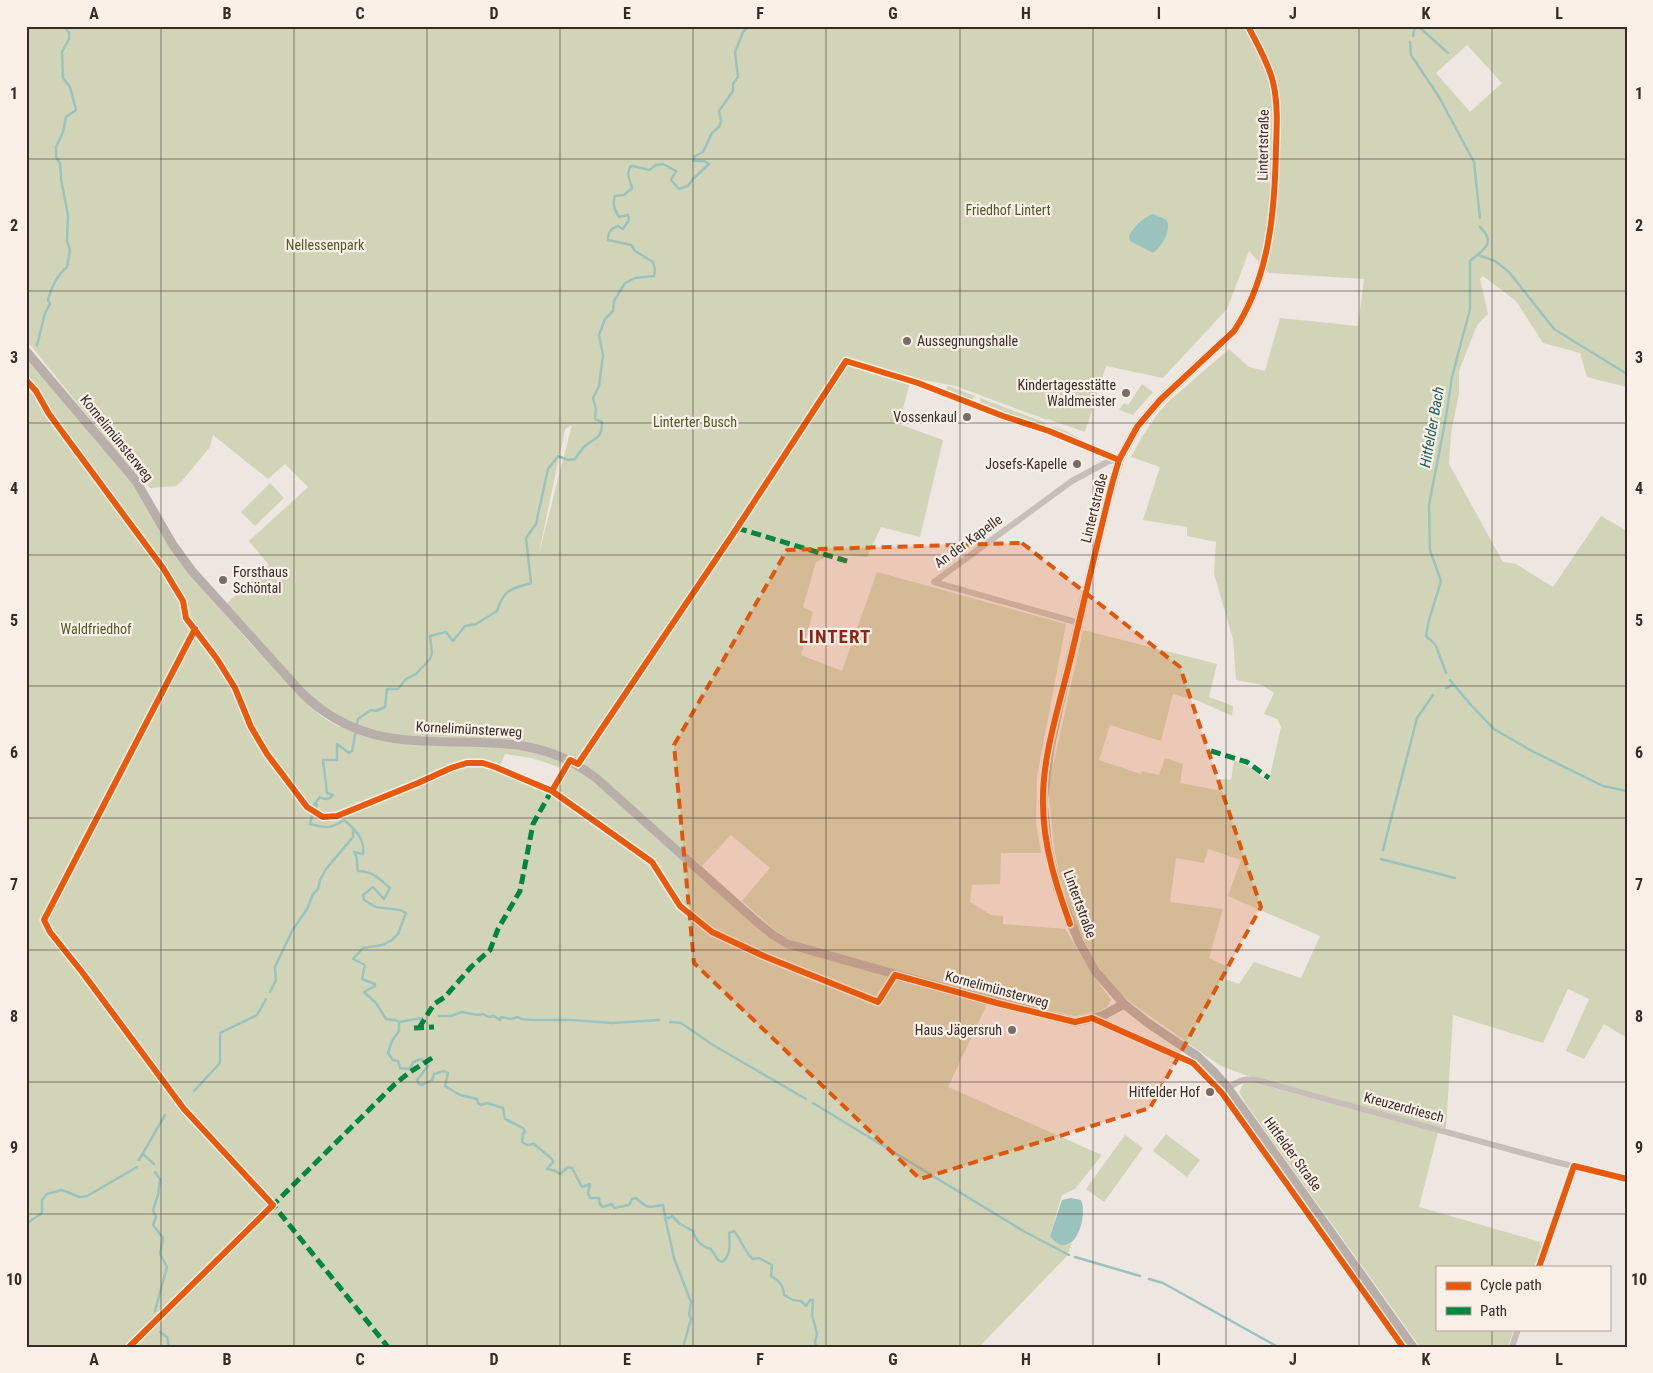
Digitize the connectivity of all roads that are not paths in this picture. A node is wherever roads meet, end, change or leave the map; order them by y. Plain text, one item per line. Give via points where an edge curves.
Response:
1 (1248, 26) edge
2 (26, 351) edge
3 (1119, 460) junction
4 (1079, 622) junction
5 (1124, 1004) junction
6 (1228, 1088) junction
7 (1574, 1166) junction
8 (1627, 1178) edge
9 (1539, 1266) edge
10 (1518, 1330) edge
11 (1413, 1347) edge
12 (1512, 1347) edge

1 - 3 main road, Lintertstraße via 1269,67 1276,104 1275,191 1263,265 1252,300 1234,331 1160,400 1138,427
2 - 5 main road, Kornelimünsterweg via 136,481 173,545 192,570 301,692 326,714 365,733 400,740 518,745 570,760 596,778 758,922 788,944 1075,1022 1102,1016
3 - 4 main road, Lintertstraße
3 - 4 street, An der Kapelle via 1109,461 1072,481 934,582
4 - 5 main road, Lintertstraße via 1050,748 1043,802 1044,826 1054,874 1070,924 1096,972
5 - 6 main road, Hitfelder Straße via 1197,1056
6 - 7 street, Kreuzerdriesch via 1247,1078
6 - 11 main road, Hitfelder Straße
7 - 8 street, Kreuzerdriesch
7 - 9 street
10 - 12 street

